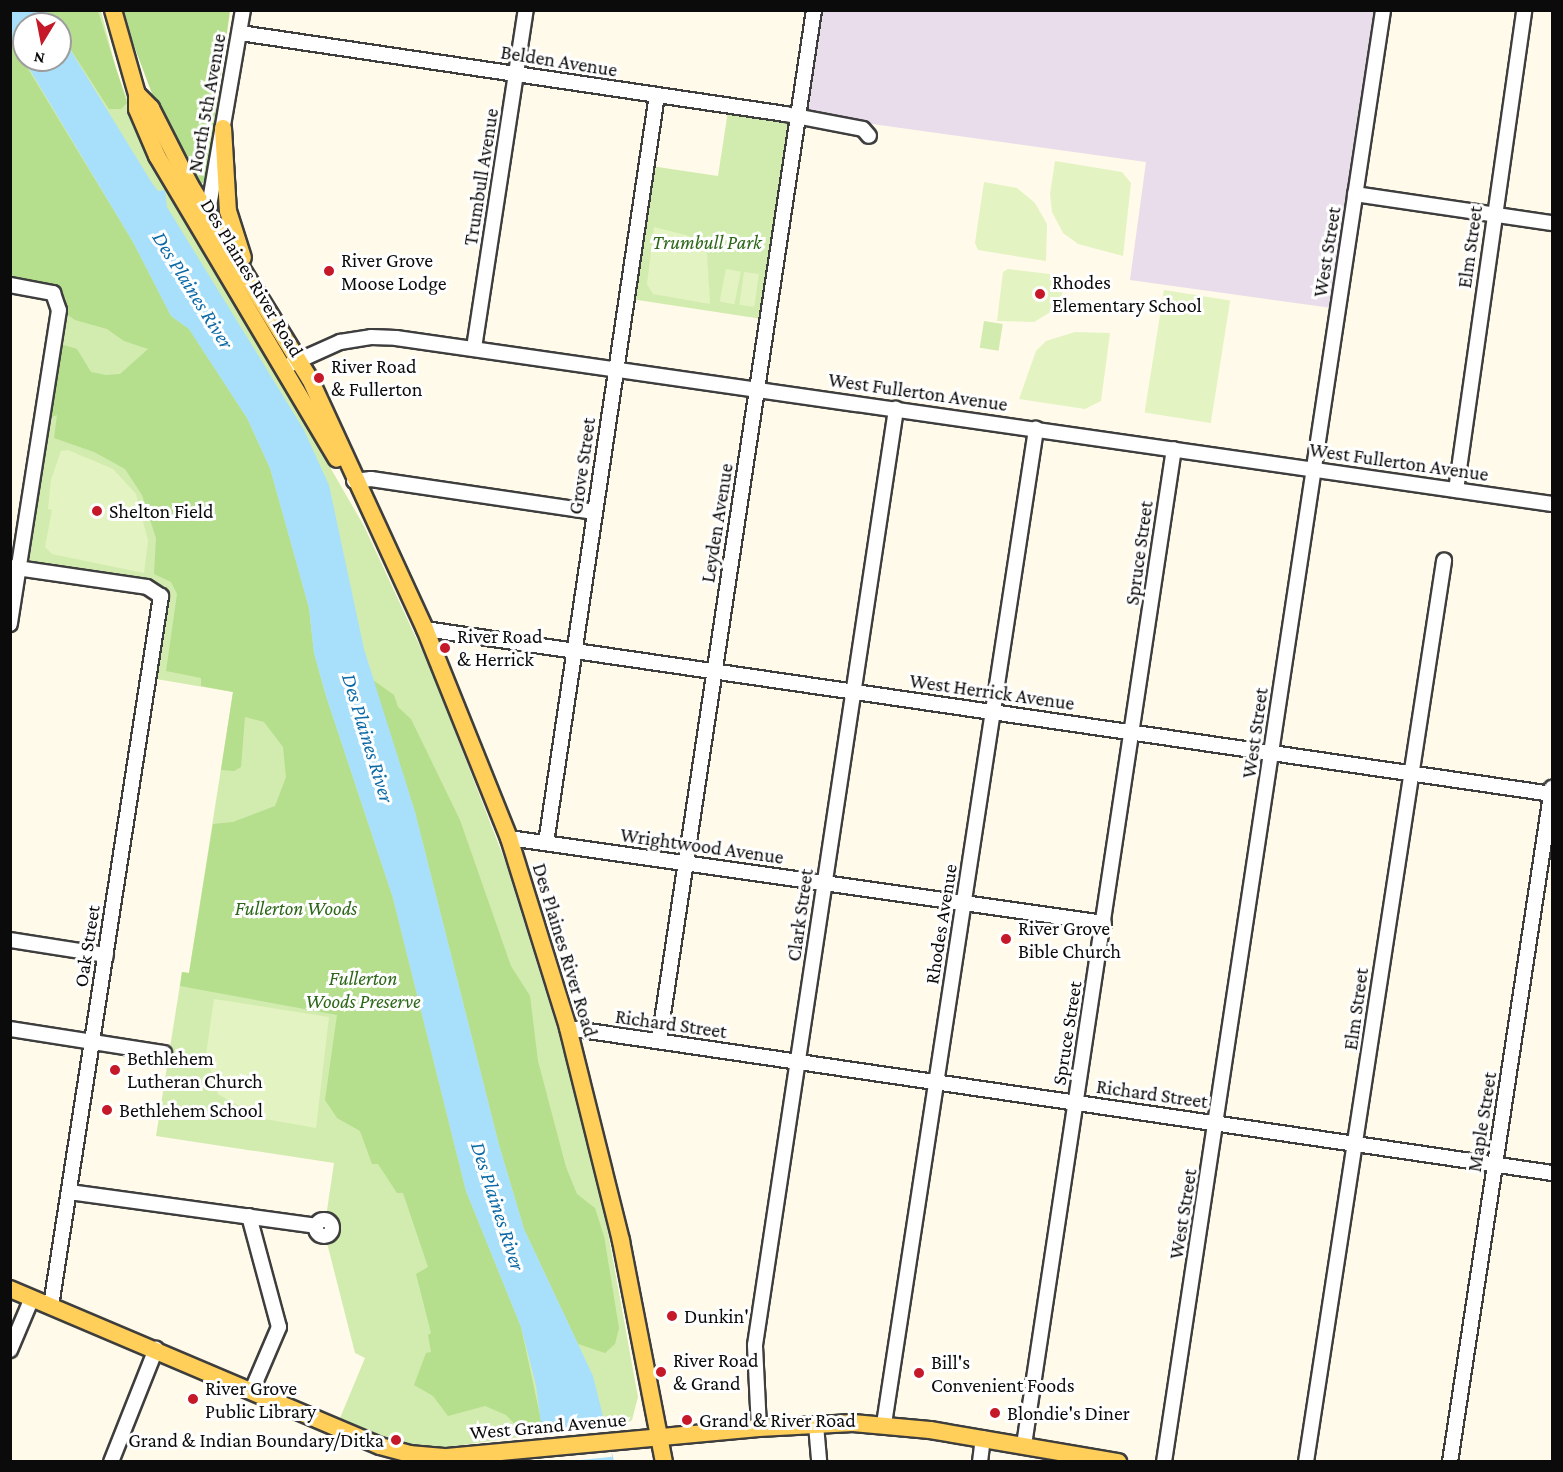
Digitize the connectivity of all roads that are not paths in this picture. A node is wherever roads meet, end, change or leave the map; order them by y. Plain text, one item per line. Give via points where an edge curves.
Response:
1 (113, 10) edge
2 (243, 10) edge
3 (526, 10) edge
4 (814, 10) edge
5 (1383, 10) edge
6 (1524, 10) edge
7 (240, 33) junction
8 (516, 74) junction
9 (137, 93) junction
10 (657, 95) junction
11 (798, 119) junction
12 (223, 128) junction
13 (869, 136) dead end
14 (1356, 194) junction
15 (207, 213) junction
16 (1495, 214) junction
17 (1552, 223) edge
18 (203, 238) junction
19 (252, 284) junction
20 (10, 285) edge
21 (474, 348) junction
22 (299, 360) junction
23 (282, 368) junction
24 (616, 369) junction
25 (757, 389) junction
26 (896, 409) junction
27 (1036, 429) junction
28 (1174, 449) junction
29 (1313, 469) junction
30 (352, 478) junction
31 (1456, 490) junction
32 (1552, 504) edge
33 (595, 512) junction
34 (1444, 561) dead end
35 (15, 568) edge
36 (10, 624) edge
37 (425, 629) junction
38 (574, 651) junction
39 (714, 672) junction
40 (854, 692) junction
41 (993, 712) junction
42 (1133, 733) junction
43 (1272, 753) junction
44 (1410, 773) junction
45 (1552, 788) edge
46 (1552, 794) edge
47 (509, 838) junction
48 (546, 843) junction
49 (686, 863) junction
50 (824, 883) junction
51 (964, 903) junction
52 (1104, 922) junction
53 (10, 940) edge
54 (106, 955) junction
55 (568, 1028) junction
56 (10, 1029) edge
57 (92, 1041) junction
58 (658, 1041) junction
59 (164, 1053) dead end
60 (798, 1062) junction
61 (936, 1082) junction
62 (1076, 1103) junction
63 (1217, 1123) junction
64 (1355, 1144) junction
65 (1495, 1164) junction
66 (1552, 1173) edge
67 (69, 1192) junction
68 (249, 1216) junction
69 (316, 1226) dead end
70 (10, 1290) edge
71 (32, 1298) junction
72 (51, 1306) junction
73 (156, 1349) junction
74 (10, 1350) edge
75 (252, 1390) junction
76 (884, 1424) junction
77 (816, 1425) junction
78 (759, 1428) junction
79 (659, 1437) junction
80 (983, 1438) junction
81 (1024, 1445) junction
82 (392, 1456) edge
83 (111, 1461) edge
84 (664, 1461) edge
85 (819, 1461) edge
86 (980, 1461) edge
87 (1118, 1461) edge
88 (1164, 1461) edge
89 (1306, 1461) edge
90 (1450, 1461) edge

1 - 9 main road, Des Plaines River Road
2 - 7 street, North 5th Avenue
3 - 8 street, Trumbull Avenue
4 - 11 street, Leyden Avenue
5 - 14 street, West Street
6 - 16 street, Elm Street
7 - 8 street, Belden Avenue
7 - 12 street, North 5th Avenue
8 - 10 street, Belden Avenue
8 - 21 street, Trumbull Avenue
9 - 15 main road, Des Plaines River Road via 151,108
9 - 18 main road, Des Plaines River Road via 137,109 157,156
10 - 11 street, Belden Avenue
10 - 24 street, Grove Street
11 - 13 street, Belden Avenue via 863,129
11 - 25 street, Leyden Avenue
12 - 15 street, North 5th Avenue
12 - 19 main road via 228,211
14 - 16 street
14 - 29 street, West Street
15 - 18 street, North 5th Avenue
15 - 19 main road, Des Plaines River Road
16 - 17 street
16 - 31 street, Elm Street
18 - 23 main road, Des Plaines River Road
19 - 22 main road, Des Plaines River Road
20 - 35 street via 48,291 57,297 59,310
21 - 22 street, West Fullerton Avenue via 371,337 340,342
21 - 24 street, West Fullerton Avenue
22 - 23 street, West Fullerton Avenue
22 - 30 main road, Des Plaines River Road via 351,465
23 - 30 main road, Des Plaines River Road via 342,468
24 - 25 street, West Fullerton Avenue
24 - 33 street, Grove Street
25 - 26 street, West Fullerton Avenue
25 - 39 street, Leyden Avenue
26 - 27 street, West Fullerton Avenue
26 - 40 street, Clark Street
27 - 28 street, West Fullerton Avenue
27 - 41 street, Rhodes Avenue
28 - 29 street, West Fullerton Avenue
28 - 42 street, Spruce Street
29 - 31 street, West Fullerton Avenue
29 - 43 street, West Street
30 - 33 street
30 - 37 main road, Des Plaines River Road
31 - 32 street, West Fullerton Avenue
33 - 38 street, Grove Street
34 - 44 street, Elm Street
35 - 36 street
35 - 54 street, Oak Street via 147,587 160,593
37 - 38 street, West Herrick Avenue
37 - 47 main road, Des Plaines River Road
38 - 39 street, West Herrick Avenue
38 - 48 street, Grove Street
39 - 40 street, West Herrick Avenue
39 - 49 street, Leyden Avenue
40 - 41 street, West Herrick Avenue
40 - 50 street, Clark Street
41 - 42 street, West Herrick Avenue
41 - 51 street, Rhodes Avenue
42 - 43 street, West Herrick Avenue
42 - 52 street, Spruce Street
43 - 44 street, West Herrick Avenue
43 - 63 street, West Street
44 - 46 street, West Herrick Avenue
44 - 64 street, Elm Street
45 - 46 street, Maple Street
46 - 65 street, Maple Street
47 - 48 street, Wrightwood Avenue
47 - 55 main road, Des Plaines River Road
48 - 49 street, Wrightwood Avenue
49 - 50 street, Wrightwood Avenue
49 - 58 street, Leyden Avenue
50 - 51 street, Wrightwood Avenue
50 - 60 street, Clark Street
51 - 52 street, Wrightwood Avenue
51 - 61 street, Rhodes Avenue
52 - 62 street, Spruce Street
53 - 54 street
54 - 57 street, Oak Street
55 - 58 street, Richard Street
55 - 79 main road, Des Plaines River Road via 621,1241
56 - 57 street
57 - 59 street
57 - 67 street, Oak Street
58 - 60 street, Richard Street
60 - 61 street, Richard Street
60 - 78 street, Clark Street via 755,1345
61 - 62 street, Richard Street
61 - 76 street, Rhodes Avenue
62 - 63 street, Richard Street
62 - 81 street, Spruce Street
63 - 64 street, Richard Street
63 - 88 street, West Street
64 - 65 street, Richard Street
64 - 89 street, Elm Street
65 - 66 street, Richard Street
65 - 90 street, Maple Street
67 - 68 street
67 - 72 street, Oak Street
68 - 69 street
68 - 75 street via 279,1327
70 - 71 main road, West Grand Avenue
71 - 72 main road, West Grand Avenue
71 - 74 street
72 - 73 main road, West Grand Avenue
73 - 75 main road, West Grand Avenue
73 - 83 street
75 - 82 main road, West Grand Avenue
76 - 77 main road, West Grand Avenue
76 - 80 main road, West Grand Avenue
77 - 78 main road, West Grand Avenue
77 - 85 street
78 - 79 main road, West Grand Avenue
79 - 82 main road, West Grand Avenue via 447,1457
79 - 84 main road, Des Plaines River Road
80 - 81 main road, West Grand Avenue
80 - 86 street
81 - 87 main road, West Grand Avenue

